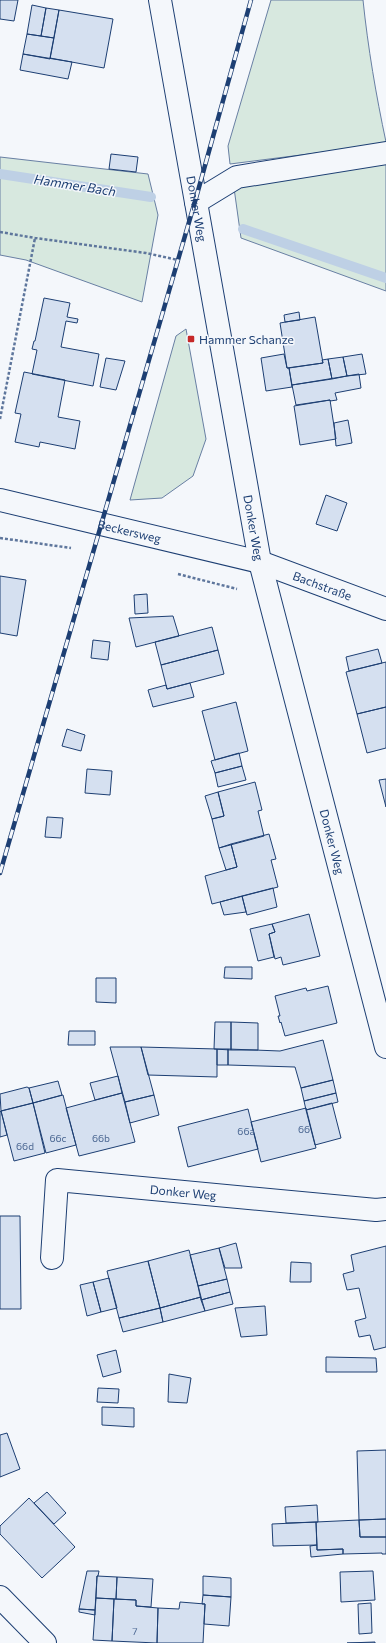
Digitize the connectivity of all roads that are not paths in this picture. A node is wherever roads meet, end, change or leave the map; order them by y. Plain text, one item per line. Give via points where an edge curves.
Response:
1 (160, 0) edge
2 (386, 153) edge
3 (196, 202) junction
4 (0, 500) edge
5 (260, 562) junction
6 (386, 609) edge
7 (386, 1047) edge
8 (386, 1209) edge
9 (52, 1258) dead end
10 (0, 1597) edge
11 (45, 1643) edge

1 - 3 street, Donker Weg
2 - 3 street via 237,177
3 - 5 street, Donker Weg
4 - 5 street, Beckersweg
5 - 6 street, Bachstraße
5 - 7 street, Donker Weg
8 - 9 street, Donker Weg via 57,1180
10 - 11 street

